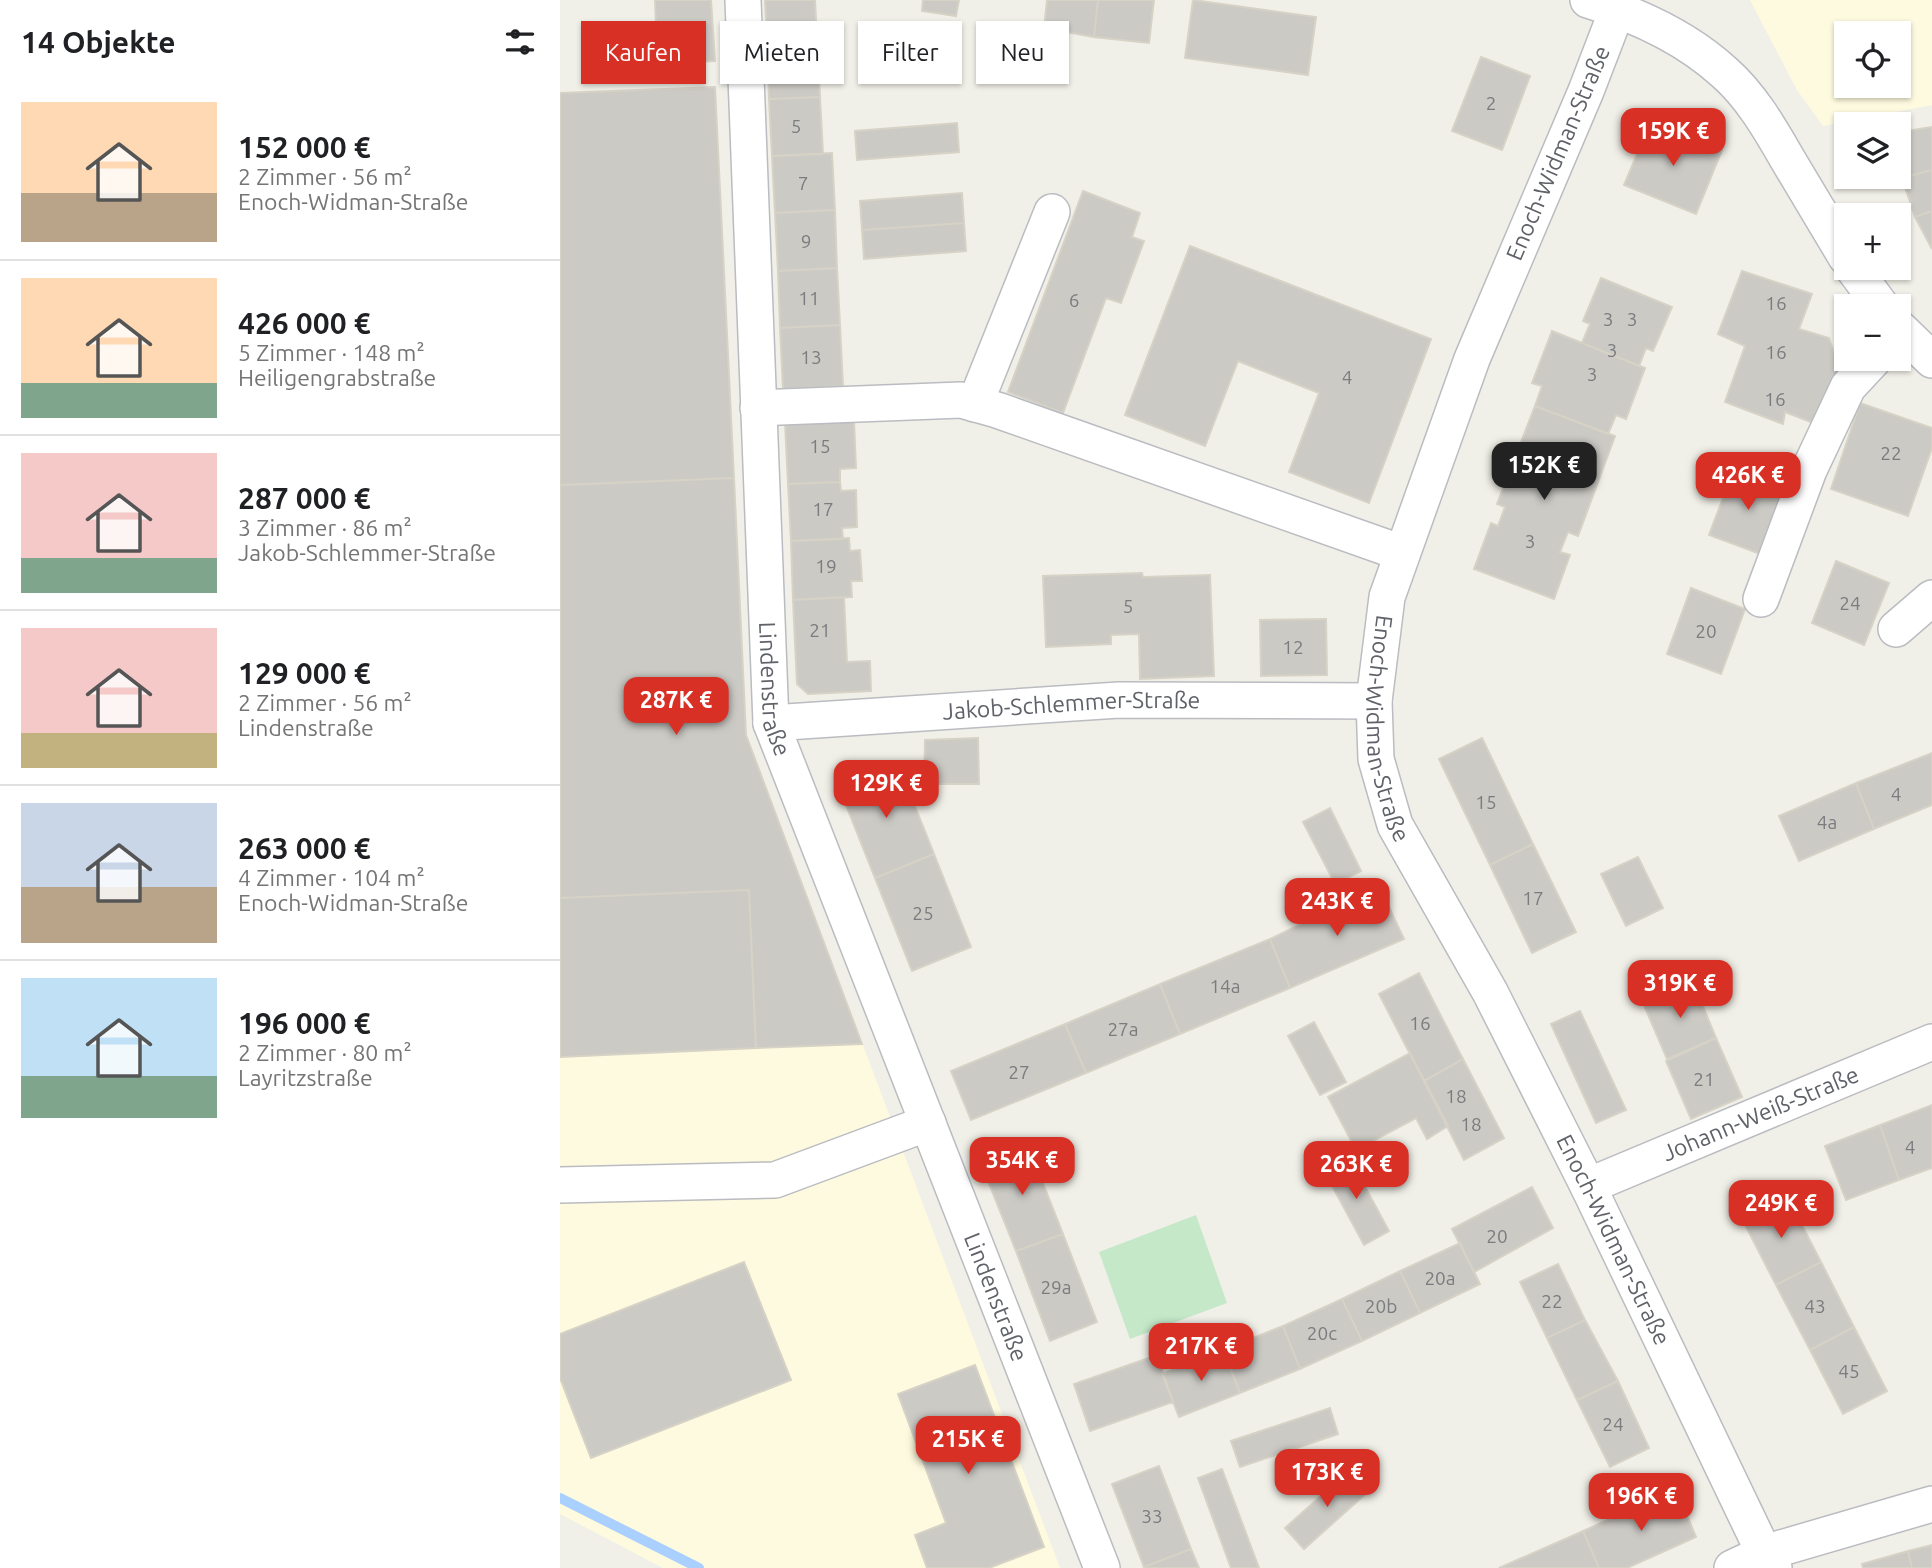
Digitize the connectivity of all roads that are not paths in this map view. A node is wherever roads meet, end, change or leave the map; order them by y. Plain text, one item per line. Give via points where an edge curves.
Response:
1 (743, 0) edge
2 (1609, 3) edge
3 (1052, 212) dead end
4 (1834, 237) edge
5 (1862, 280) edge
6 (1873, 294) edge
7 (1911, 339) edge
8 (1932, 360) edge
9 (1863, 371) edge
10 (975, 404) junction
11 (758, 408) junction
12 (1402, 553) junction
13 (1932, 598) edge
14 (1761, 599) dead end
15 (1896, 629) dead end
16 (1374, 701) junction
17 (771, 723) junction
18 (1932, 1042) edge
19 (928, 1123) junction
20 (560, 1185) edge
21 (1588, 1186) junction
22 (1932, 1504) edge
23 (1769, 1560) edge
24 (1102, 1568) edge
25 (1732, 1568) edge

1 - 11 street, Lindenstraße
2 - 4 street via 1700,52 1726,73 1765,122
2 - 12 street, Enoch-Widman-Straße via 1586,91 1472,359
3 - 10 street
5 - 6 street
7 - 8 street
9 - 14 street via 1848,387 1809,470
10 - 11 street via 961,400
10 - 12 street
11 - 17 street, Lindenstraße
12 - 16 street, Enoch-Widman-Straße via 1387,597
13 - 15 street
16 - 17 street, Jakob-Schlemmer-Straße via 1119,700
16 - 21 street, Enoch-Widman-Straße via 1376,758 1395,825 1490,992
17 - 19 street, Lindenstraße
18 - 21 street, Johann-Weiß-Straße
19 - 20 street via 775,1180
19 - 24 street, Lindenstraße
21 - 23 street, Enoch-Widman-Straße
22 - 23 street
23 - 25 street

